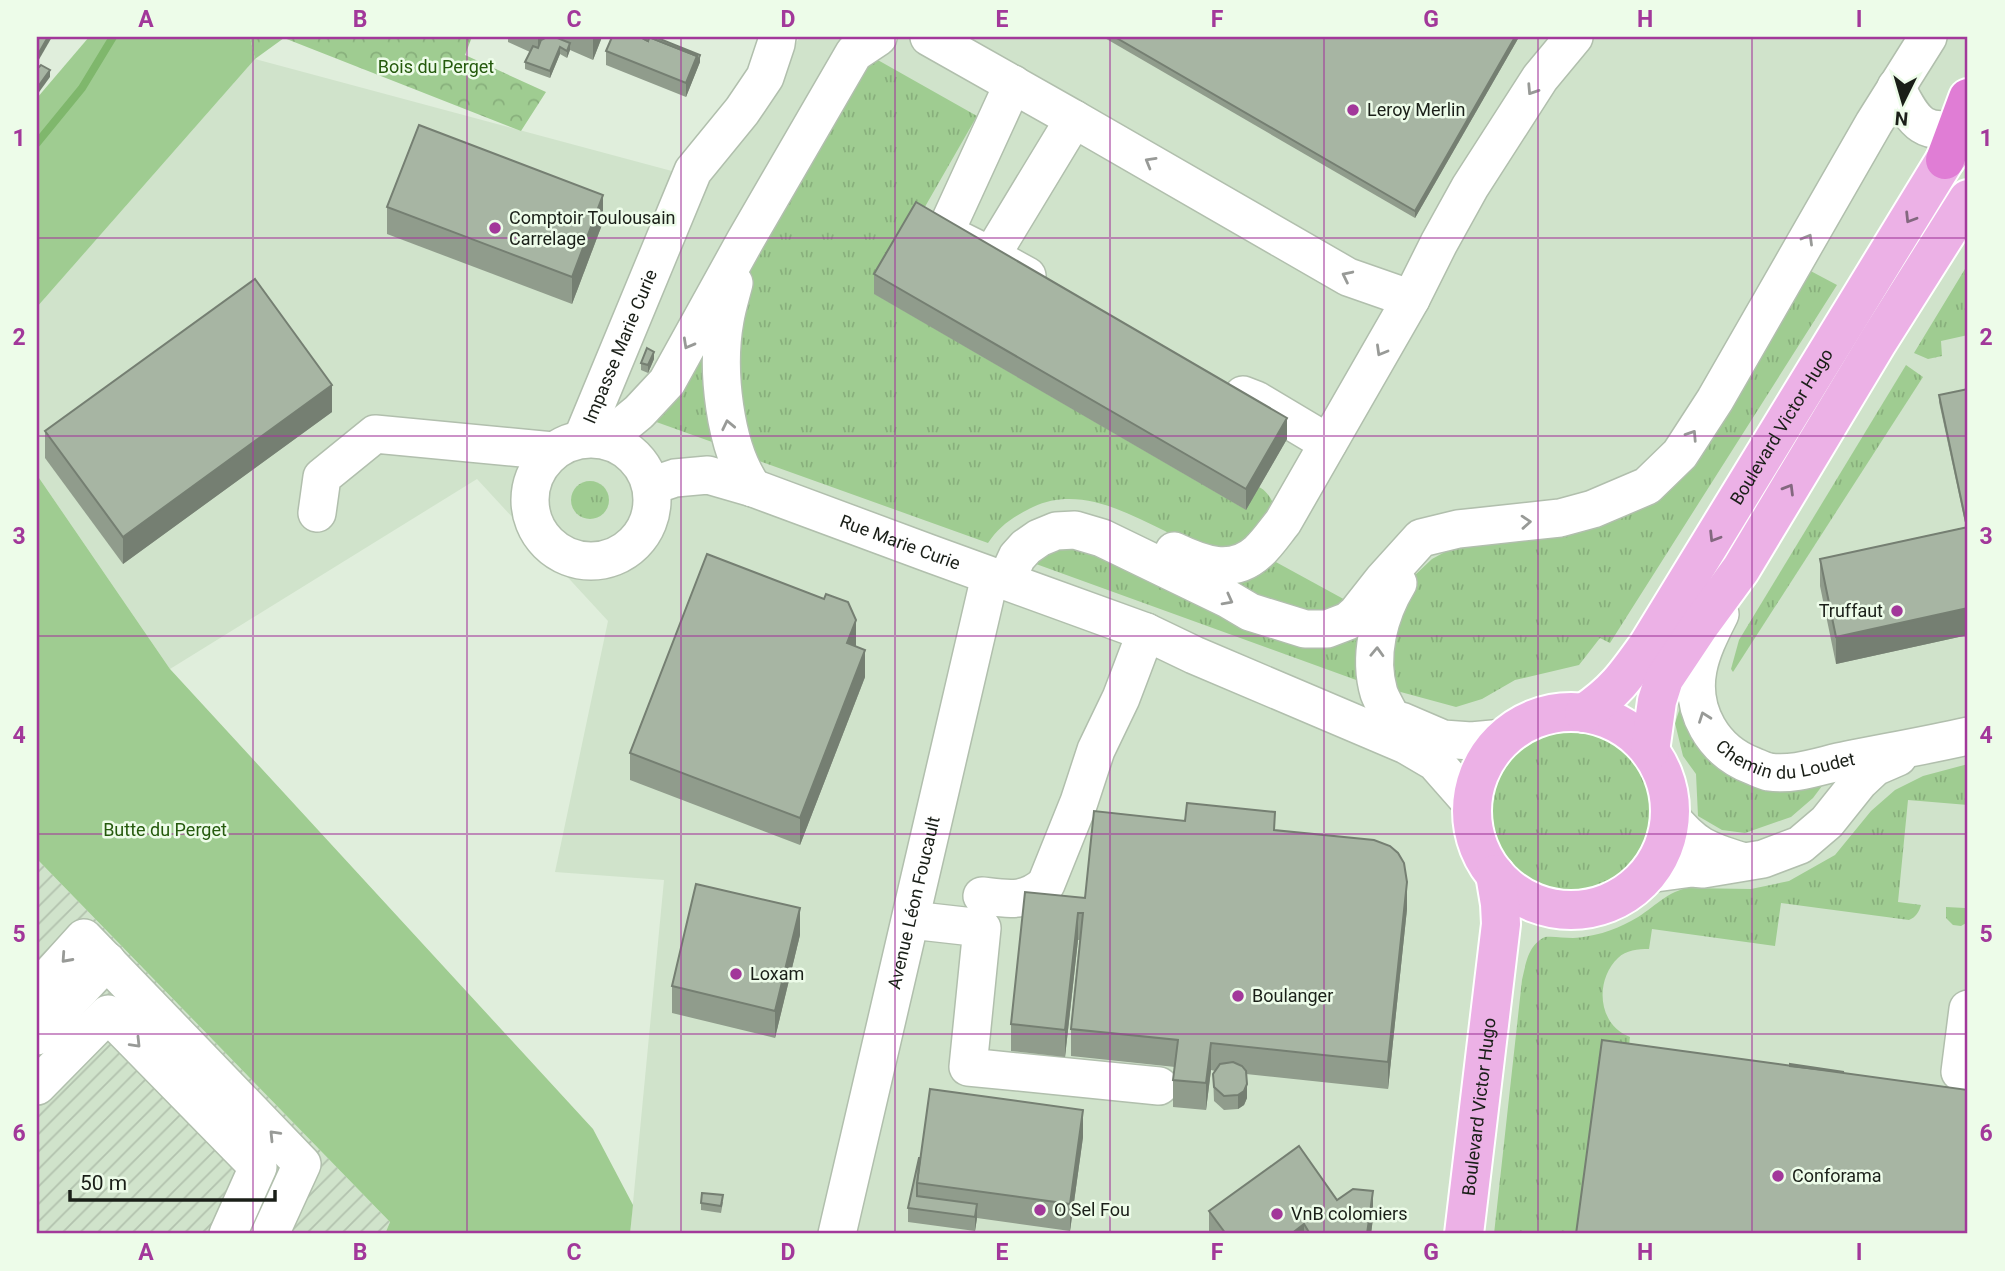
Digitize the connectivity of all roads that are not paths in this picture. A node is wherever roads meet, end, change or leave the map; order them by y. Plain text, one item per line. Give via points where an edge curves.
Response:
1 (777, 37) edge
2 (878, 37) edge
3 (929, 37) edge
4 (1574, 37) edge
5 (1928, 37) edge
6 (1902, 77) junction
7 (1013, 84) junction
8 (1074, 119) junction
9 (1961, 128) edge
10 (1968, 199) edge
11 (745, 241) junction
12 (991, 256) junction
13 (1052, 290) edge
14 (1411, 299) junction
15 (1211, 379) edge
16 (1328, 443) junction
17 (580, 444) junction
18 (651, 486) junction
19 (753, 488) junction
20 (317, 513) dead end
21 (1458, 529) junction
22 (1741, 569) junction
23 (1000, 580) junction
24 (1146, 632) junction
25 (1584, 713) junction
26 (1391, 717) junction
27 (1504, 738) junction
28 (1967, 739) edge
29 (1917, 748) junction
30 (1650, 751) junction
31 (1472, 804) junction
32 (1671, 816) junction
33 (1741, 862) junction
34 (1648, 873) junction
35 (1495, 874) junction
36 (982, 896) dead end
37 (1549, 908) junction
38 (911, 920) junction
39 (107, 961) junction
40 (1494, 981) junction
41 (133, 988) junction
42 (37, 990) edge
43 (1968, 1009) edge
44 (108, 1014) junction
45 (37, 1035) edge
46 (1959, 1072) dead end
47 (37, 1086) edge
48 (1158, 1086) dead end
49 (258, 1167) junction
50 (287, 1197) junction
51 (228, 1234) edge
52 (270, 1234) edge
53 (837, 1234) edge
54 (1464, 1234) edge

1 - 17 street, Impasse Marie Curie via 765,78 693,171
2 - 11 street via 854,53
3 - 7 street
4 -> 14 street via 1504,132
5 - 6 street, Avenue Léon Foucault
6 - 9 street via 1908,111 1918,123 1927,128
21 -> 6 street, Avenue Léon Foucault via 1560,518 1593,509 1647,486 1680,454
7 - 8 street
7 - 12 street via 946,230
8 - 12 street
14 -> 8 street via 1348,278
9 -> 25 main road, Boulevard Victor Hugo via 1628,675
22 -> 10 main road, Boulevard Victor Hugo
11 -> 17 street via 667,382 639,412
19 -> 11 street via 732,443 722,358 724,321
12 - 13 street
14 -> 16 street
15 - 16 street
16 - 23 street via 1283,522 1259,552 1240,563 1223,567 1199,562 1095,514 1074,511 1044,514 1024,524 995,560
17 - 18 street via 621,446 645,470
17 - 18 street via 540,464 532,481 531,516 550,547 583,562 618,556 642,535 652,511
17 - 20 street via 375,434 322,477
18 - 19 street, Rue Marie Curie via 708,475
19 - 23 street, Rue Marie Curie
23 -> 21 street, Avenue Léon Foucault via 1039,538 1075,530 1102,538 1250,612 1306,629 1327,629 1349,621 1362,609 1421,538
26 -> 21 street via 1379,694 1376,675 1379,623 1407,569
29 -> 22 street, Chemin du Loudet via 1795,772 1768,772 1723,749 1702,720 1696,689 1703,651
22 - 30 main road, Boulevard Victor Hugo via 1664,679
23 - 24 street, Rue Marie Curie
23 - 38 street, Avenue Léon Foucault via 987,589
24 - 26 street, Rue Marie Curie via 1197,644 1311,683
24 - 31 street, Rue Marie Curie via 1406,746 1435,762
24 - 36 street via 1046,884 1023,898
25 - 27 main road via 1541,717
25 - 30 main road via 1620,726
26 - 27 street, Rue Marie Curie via 1443,739
27 - 31 main road via 1486,761
28 - 29 street, Chemin du Loudet
29 - 33 street, Chemin du Loudet via 1875,767 1827,822 1800,845
30 - 32 main road via 1662,771
31 - 35 main road via 1477,841
32 - 33 street via 1685,835 1707,850
32 - 34 main road via 1664,847
33 - 34 street, Chemin du Loudet
34 - 37 main road via 1614,901 1593,908
35 - 37 main road via 1519,895
35 - 40 main road, Boulevard Victor Hugo via 1500,924
37 - 40 main road, Boulevard Victor Hugo via 1529,919 1514,937
38 - 48 street via 982,928 968,1067
38 - 53 street, Avenue Léon Foucault
39 - 41 street
39 -> 42 street via 84,938
39 - 45 street
40 - 54 main road, Boulevard Victor Hugo
41 - 44 street
50 -> 41 street via 302,1164
43 - 46 street
44 - 47 street
44 -> 49 street
49 - 50 street
49 - 51 street
50 - 52 street

